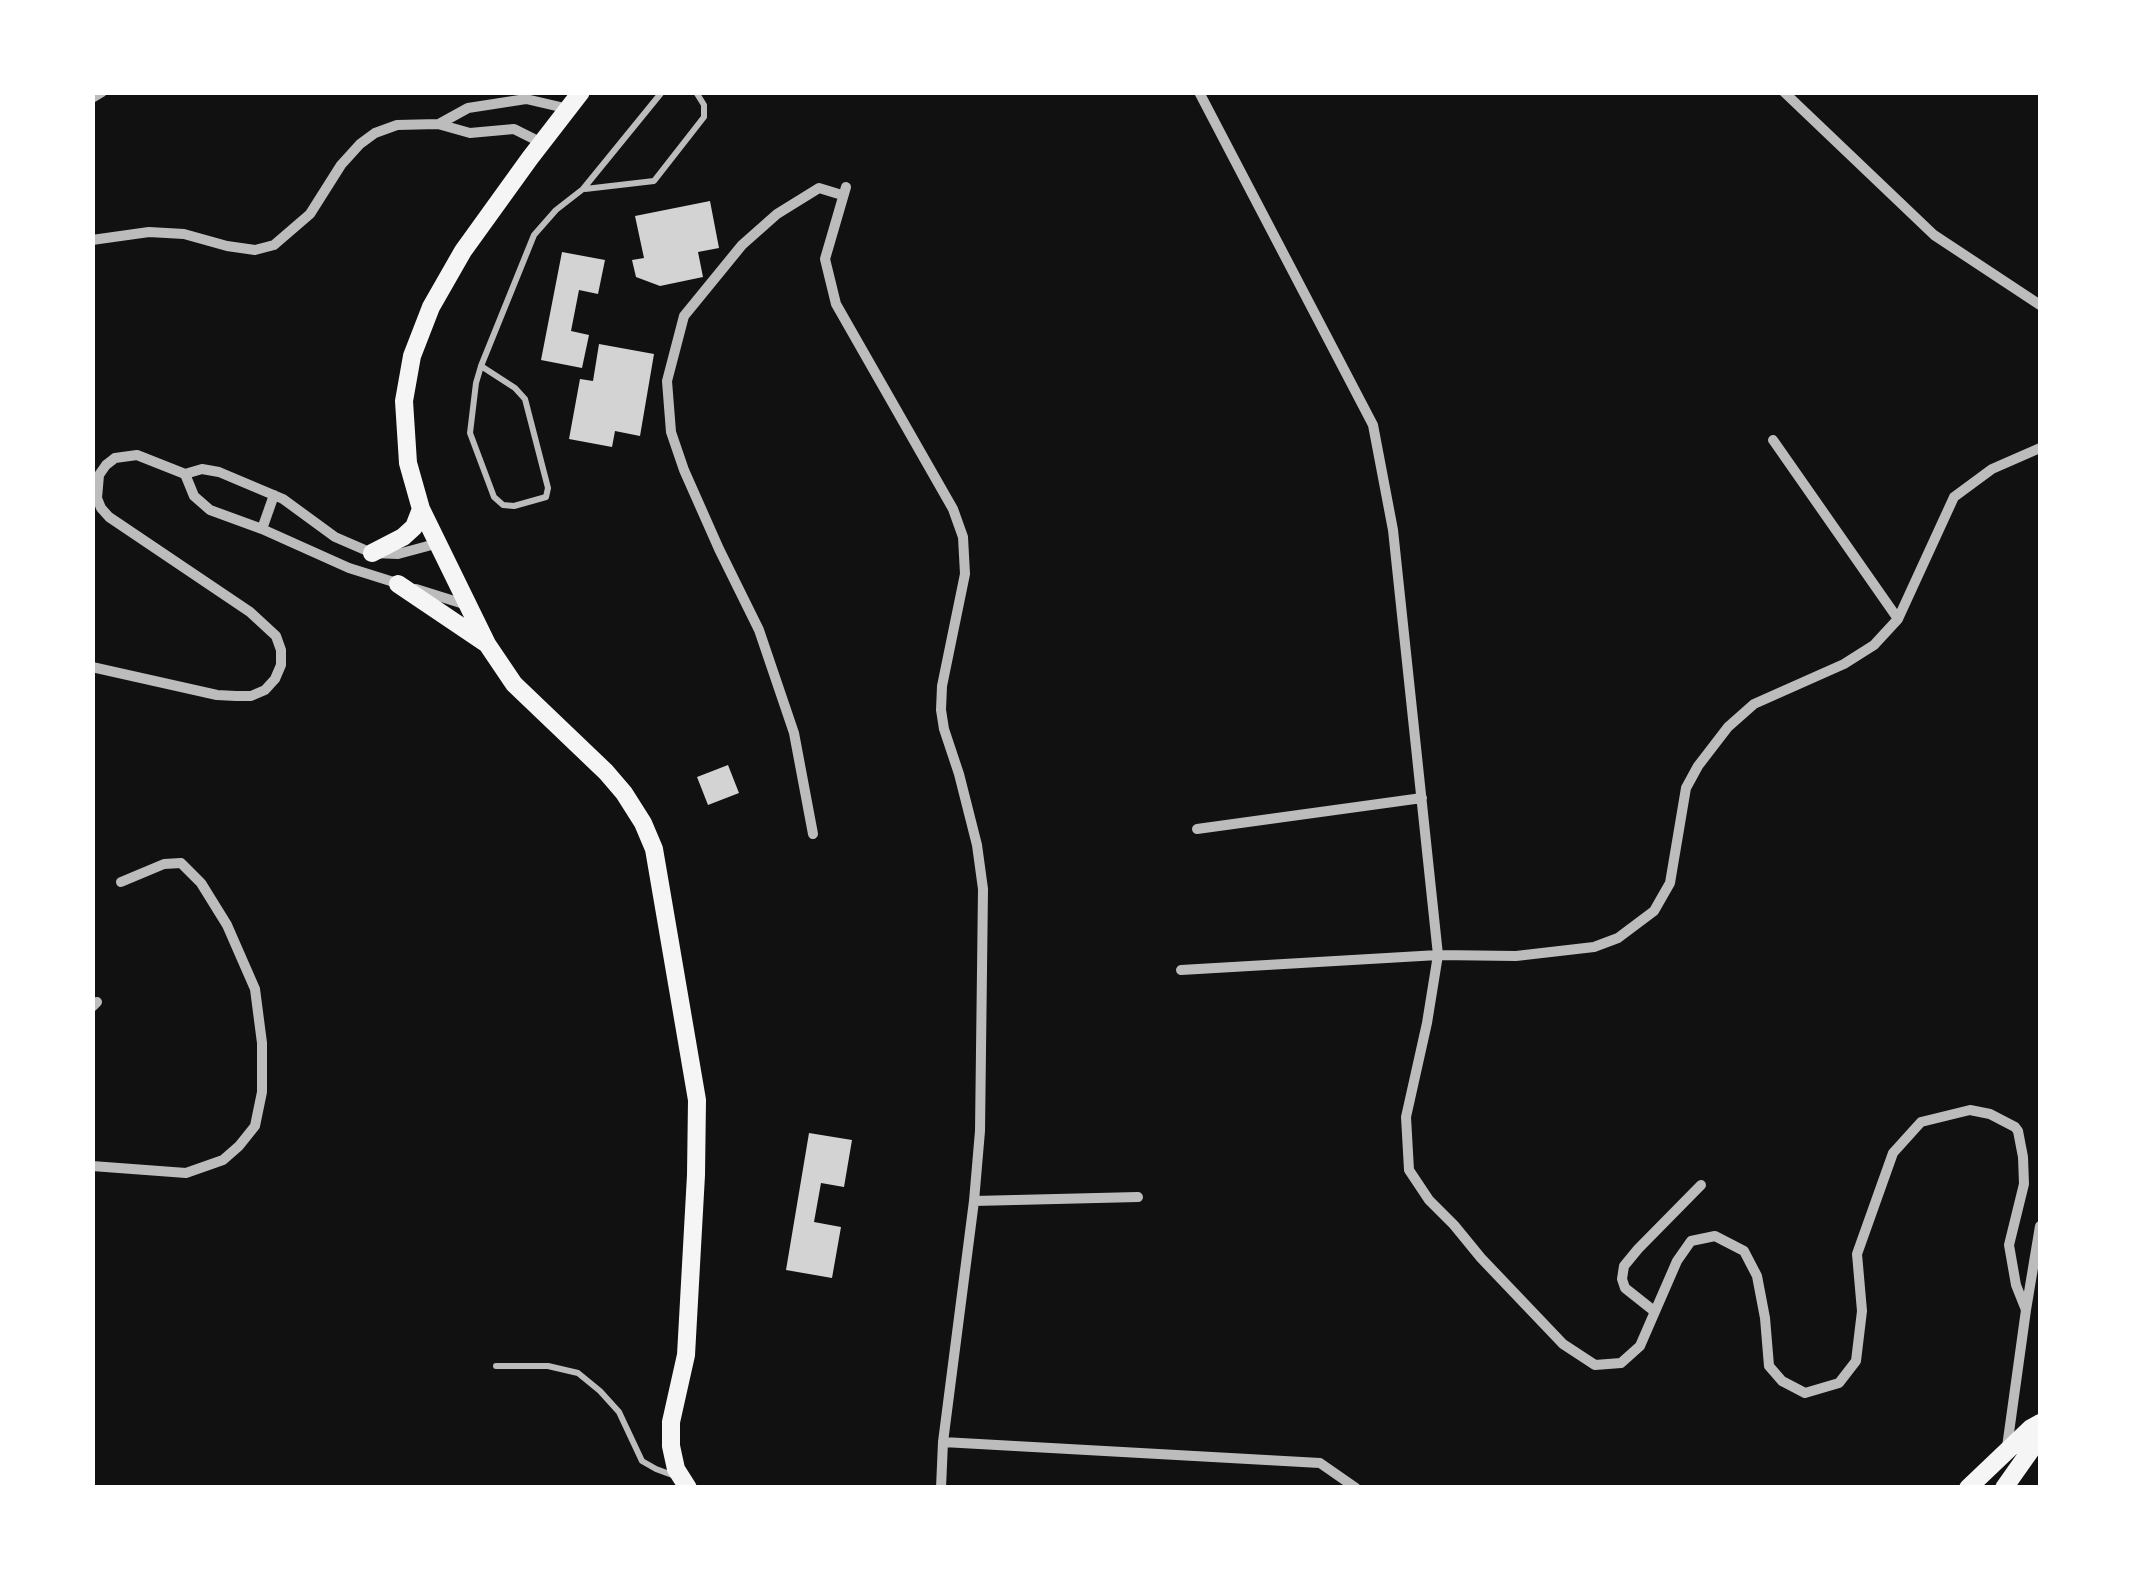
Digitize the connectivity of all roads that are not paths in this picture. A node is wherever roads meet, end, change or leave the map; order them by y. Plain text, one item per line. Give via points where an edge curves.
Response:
1 (102, 92) edge
2 (581, 92) edge
3 (662, 92) edge
4 (696, 92) edge
5 (1199, 92) edge
6 (1784, 92) edge
7 (92, 98) edge
8 (569, 109) junction
9 (438, 124) junction
10 (542, 143) junction
11 (584, 189) junction
12 (92, 240) edge
13 (2040, 306) edge
14 (481, 366) junction
15 (1773, 440) dead end
16 (2040, 448) edge
17 (185, 474) junction
18 (274, 495) junction
19 (421, 509) junction
20 (262, 530) junction
21 (438, 543) junction
22 (372, 553) junction
23 (398, 584) junction
24 (469, 606) junction
25 (1898, 619) junction
26 (487, 644) junction
27 (92, 667) edge
28 (1422, 798) junction
29 (1196, 829) dead end
30 (813, 834) dead end
31 (121, 882) dead end
32 (1438, 955) junction
33 (1181, 970) dead end
34 (92, 1166) edge
35 (1701, 1184) dead end
36 (1138, 1197) dead end
37 (974, 1201) junction
38 (2040, 1226) edge
39 (2026, 1310) junction
40 (1654, 1311) junction
41 (496, 1366) dead end
42 (2040, 1422) edge
43 (2040, 1438) edge
44 (943, 1442) junction
45 (2006, 1453) junction
46 (685, 1482) edge
47 (941, 1488) edge
48 (1356, 1488) edge
49 (1968, 1488) edge
50 (2003, 1488) edge

1 - 7 street
2 - 8 main road
3 - 11 lane
4 - 11 lane via 704,117 654,181
5 - 28 street via 1373,425 1393,530
6 - 13 street via 1934,235
8 - 9 street via 526,99 468,108
8 - 10 main road
9 - 10 street via 470,132 514,130
9 - 12 street via 397,125 360,144 310,214 274,245 254,250 149,232
10 - 19 main road via 463,251 412,356 404,400 408,462
11 - 14 lane via 534,235
14 - 14 lane via 470,433 494,496 514,506 546,497 525,399
15 - 25 street
16 - 25 street via 1992,469 1954,497
17 - 18 street via 208,470
17 - 20 street via 202,504
17 - 27 street via 137,455 115,458 99,475 97,498 108,517 276,636 281,666 275,679 251,696 217,695
18 - 20 street
18 - 22 street via 335,537
19 - 21 main road
19 - 22 main road via 408,533
20 - 23 street
21 - 22 street via 415,552
21 - 24 main road
23 - 24 street
23 - 26 main road
24 - 26 main road
25 - 32 street via 1859,655 1754,704 1728,727 1686,788 1670,883 1654,910 1618,938 1563,952
26 - 46 main road via 514,684 624,793 654,849 696,1100 686,1355 671,1434
28 - 29 street
28 - 32 street
30 - 37 street via 794,733 759,630 684,470 671,432 667,380 684,316 742,245 819,188 844,191 825,260 836,304 964,537 965,574 941,710 983,889
31 - 34 street via 181,863 201,884 227,924 255,990 262,1092 255,1126 223,1160 186,1174
32 - 33 street
32 - 40 street via 1406,1116 1409,1170 1481,1258 1563,1344 1595,1366 1621,1363 1640,1346
35 - 40 street via 1624,1266 1625,1288
36 - 37 street
37 - 44 street
38 - 39 street
39 - 40 street via 2009,1246 2024,1184 2018,1131 1970,1110 1922,1122 1893,1152 1857,1254 1862,1312 1856,1361 1839,1383 1805,1393 1782,1382 1769,1366 1757,1276 1744,1251 1715,1236 1691,1241
39 - 45 street
41 - 46 lane via 578,1373 618,1412 642,1461
42 - 45 main road
43 - 50 main road
44 - 47 street
44 - 48 street via 1320,1464
45 - 49 main road
45 - 50 main road

